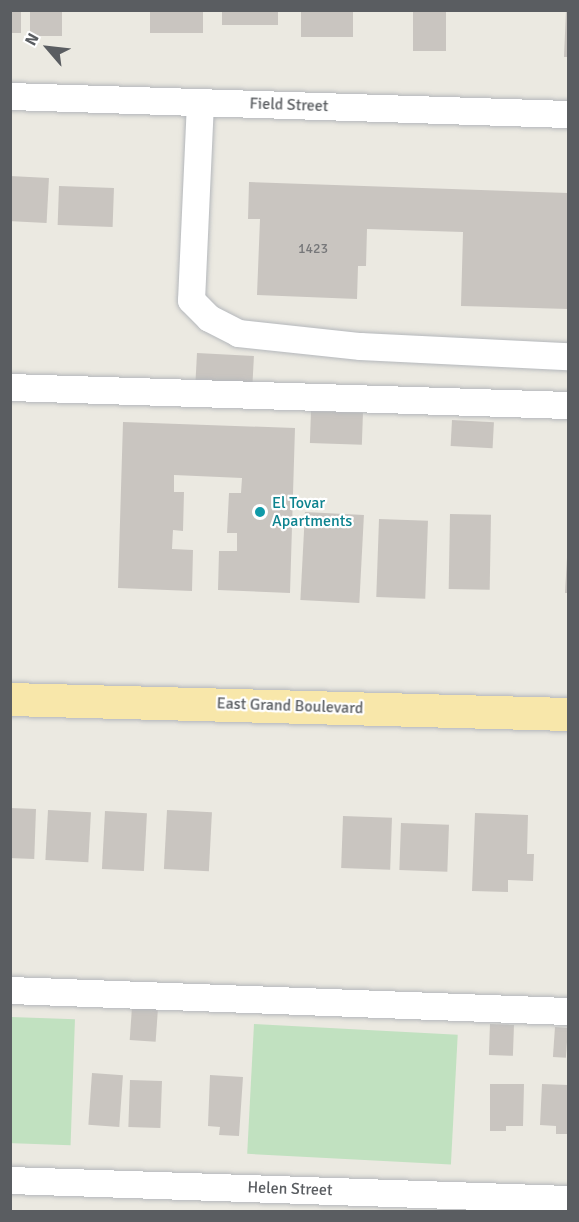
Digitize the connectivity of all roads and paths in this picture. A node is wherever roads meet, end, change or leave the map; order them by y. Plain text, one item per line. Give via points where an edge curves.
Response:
1 (10, 96) edge
2 (200, 102) junction
3 (568, 114) edge
4 (568, 356) edge
5 (10, 387) edge
6 (568, 405) edge
7 (10, 699) edge
8 (568, 714) edge
9 (10, 990) edge
10 (568, 1011) edge
11 (10, 1180) edge
12 (568, 1198) edge

1 - 2 street, Field Street
2 - 3 street, Field Street
2 - 4 street via 191,300 209,318 238,333 360,346
5 - 6 street
7 - 8 main road, East Grand Boulevard
9 - 10 street
11 - 12 street, Helen Street

